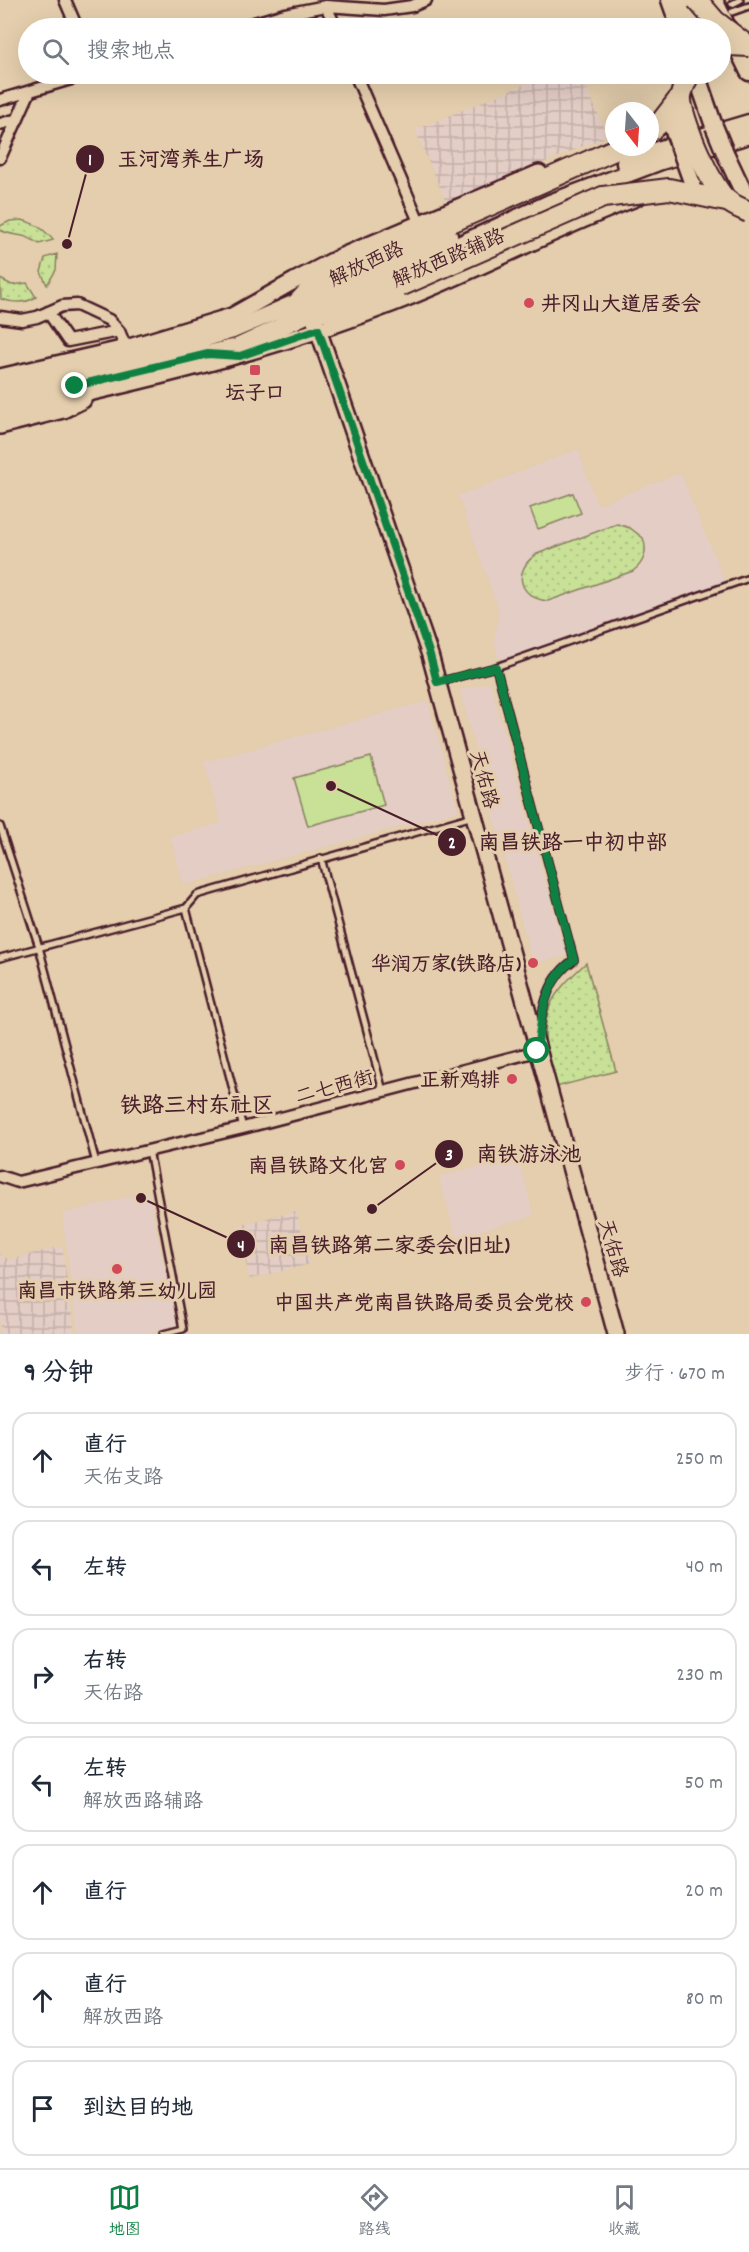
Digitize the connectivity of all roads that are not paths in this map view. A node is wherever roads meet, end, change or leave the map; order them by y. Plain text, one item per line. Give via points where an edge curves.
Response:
1 (65, 0) edge
2 (426, 0) edge
3 (670, 0) edge
4 (684, 0) edge
5 (697, 0) edge
6 (714, 0) edge
7 (740, 0) edge
8 (732, 4) dead end
9 (326, 6) junction
10 (749, 6) edge
11 (732, 12) dead end
12 (73, 18) edge
13 (271, 18) edge
14 (331, 18) edge
15 (676, 18) edge
16 (689, 18) edge
17 (712, 18) edge
18 (723, 18) edge
19 (731, 33) edge
20 (731, 35) edge
21 (747, 45) edge
22 (731, 46) edge
23 (749, 72) edge
24 (54, 84) edge
25 (359, 84) edge
26 (685, 84) edge
27 (699, 84) edge
28 (30, 91) junction
29 (681, 96) junction
30 (0, 100) edge
31 (705, 101) junction
32 (18, 119) junction
33 (669, 119) junction
34 (659, 123) edge
35 (0, 124) edge
36 (659, 124) edge
37 (745, 130) edge
38 (605, 145) edge
39 (605, 154) edge
40 (0, 158) edge
41 (739, 182) junction
42 (693, 183) junction
43 (726, 201) junction
44 (749, 204) edge
45 (749, 212) edge
46 (420, 224) junction
47 (48, 312) junction
48 (310, 314) junction
49 (232, 316) junction
50 (6, 319) edge
51 (0, 323) edge
52 (118, 331) junction
53 (133, 345) junction
54 (207, 346) junction
55 (179, 353) junction
56 (240, 356) junction
57 (81, 358) junction
58 (0, 368) edge
59 (0, 377) edge
60 (155, 377) junction
61 (0, 388) edge
62 (102, 391) junction
63 (0, 403) edge
64 (0, 413) edge
65 (0, 426) edge
66 (749, 578) edge
67 (496, 667) junction
68 (437, 682) junction
69 (473, 816) junction
70 (0, 826) edge
71 (321, 858) junction
72 (186, 908) junction
73 (39, 947) junction
74 (0, 958) edge
75 (537, 1051) junction
76 (383, 1092) junction
77 (243, 1128) junction
78 (149, 1150) junction
79 (96, 1163) junction
80 (0, 1176) edge
81 (163, 1334) edge
82 (616, 1334) edge

1 - 12 street
2 - 9 street via 384,10
3 - 15 main road
4 - 16 highway
5 - 17 highway, bridge
6 - 18 main road
7 - 8 lane
9 - 13 street
9 - 14 street
10 - 11 lane
19 - 21 highway, bridge
20 - 23 main road
21 - 22 highway, bridge
24 - 28 street
25 - 46 street
26 - 29 highway, bridge
27 - 31 main road
28 - 30 street
28 - 32 street
29 - 36 highway, bridge
29 - 43 highway, bridge via 683,116
31 - 33 main road
31 - 41 main road, bridge
32 - 35 street
32 - 40 street
33 - 34 main road
33 - 42 main road, bridge
37 - 48 main road, 解放西路 via 550,203
38 - 46 main road
39 - 48 highway via 320,280
41 - 42 main road, 解放西路辅路
41 - 44 main road
42 - 48 main road, 解放西路辅路 via 634,198 394,303
43 - 45 highway, bridge
43 - 48 highway, bridge via 669,189 603,197 358,304
46 - 49 main road via 340,257
47 - 50 street via 37,317
47 - 52 street via 77,305 109,320
47 - 52 street via 68,341
48 - 54 main road, 解放西路 via 237,347
48 - 56 main road, 解放西路辅路
48 - 68 main road, 天佑路
49 - 53 main road
49 - 54 main road
50 - 51 street
52 - 53 street
53 - 55 main road
53 - 57 main road
54 - 55 main road, 解放西路
54 - 56 main road
55 - 60 main road
55 - 61 main road, 解放西路
55 - 63 main road, 解放西路
56 - 60 main road, 解放西路辅路
57 - 58 main road via 46,358
57 - 59 main road
60 - 62 main road, 解放西路辅路
62 - 64 main road, 解放西路辅路
62 - 65 main road, 解放西路辅路 via 63,411
66 - 67 lane
67 - 68 lane
67 - 75 lane via 574,960 564,967 546,998
68 - 69 main road, 天佑路
69 - 71 lane
69 - 75 main road, 天佑路
70 - 73 lane
71 - 72 lane via 197,895
71 - 76 lane
72 - 73 lane
72 - 77 lane
73 - 74 lane
73 - 79 lane
75 - 76 street, 二七西街
75 - 82 main road, 天佑路
76 - 77 street, 二七西街
77 - 78 street, 二七西街
78 - 79 street, 二七西街
78 - 81 lane via 183,1329
79 - 80 street, 二七西街 via 18,1182

